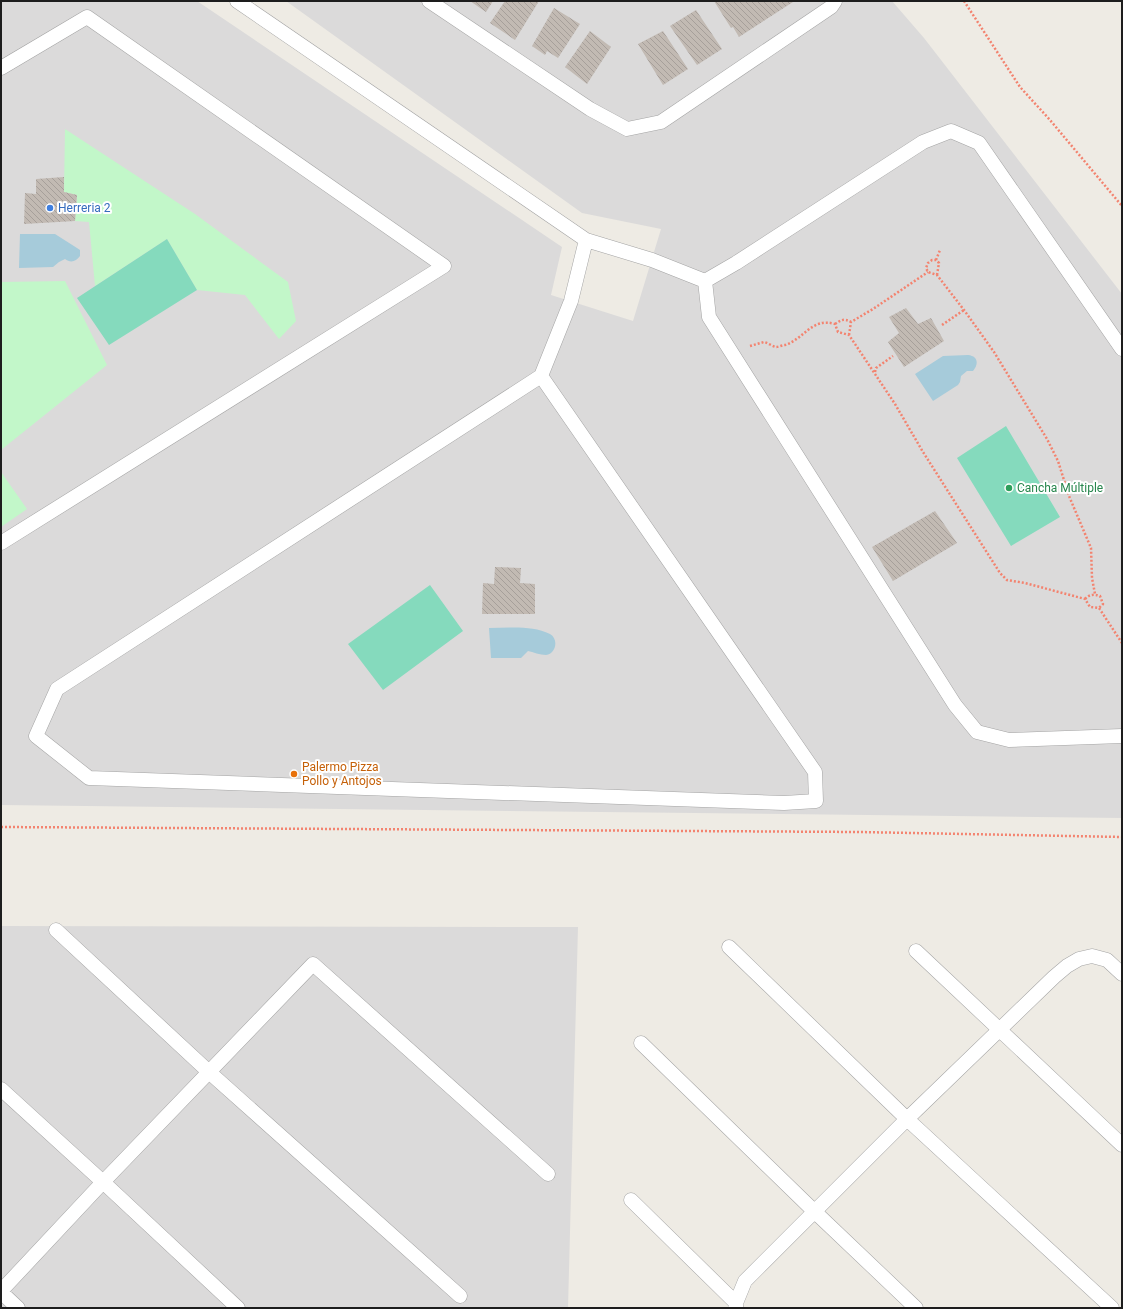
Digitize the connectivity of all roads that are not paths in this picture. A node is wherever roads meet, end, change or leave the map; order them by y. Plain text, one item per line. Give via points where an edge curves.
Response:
1 (237, 1) edge
2 (429, 1) edge
3 (835, 1) edge
4 (1, 68) edge
5 (586, 240) junction
6 (704, 281) junction
7 (1122, 349) edge
8 (541, 376) junction
9 (1, 543) edge
10 (1122, 736) edge
11 (56, 930) dead end
12 (729, 947) dead end
13 (916, 951) dead end
14 (1122, 974) edge
15 (1000, 1029) junction
16 (641, 1043) dead end
17 (209, 1072) junction
18 (1, 1089) edge
19 (907, 1119) junction
20 (1122, 1145) edge
21 (548, 1174) dead end
22 (103, 1182) junction
23 (631, 1200) dead end
24 (814, 1212) junction
25 (1, 1291) edge
26 (460, 1296) dead end
27 (736, 1305) edge
28 (18, 1308) edge
29 (238, 1308) edge
30 (916, 1308) edge
31 (1112, 1308) edge

1 - 5 lane
2 - 3 lane via 590,109 627,129 661,122 831,7
4 - 9 lane via 87,17 444,266
5 - 6 lane via 652,260
5 - 8 lane via 571,301
6 - 7 lane via 923,142 951,131 979,143
6 - 10 lane via 709,317 955,706 977,732 1009,740
8 - 8 lane via 815,772 816,801 776,803 90,778 36,736 57,689
11 - 17 lane
12 - 19 lane
13 - 15 lane
14 - 15 lane via 1107,960 1092,956 1079,958 1054,977
15 - 19 lane
15 - 20 lane
16 - 24 lane
17 - 21 lane via 313,964
17 - 22 lane
17 - 26 lane
18 - 22 lane
19 - 24 lane
19 - 31 lane
22 - 25 lane
22 - 29 lane
23 - 27 lane
24 - 27 lane via 745,1281
24 - 30 lane
25 - 28 lane

